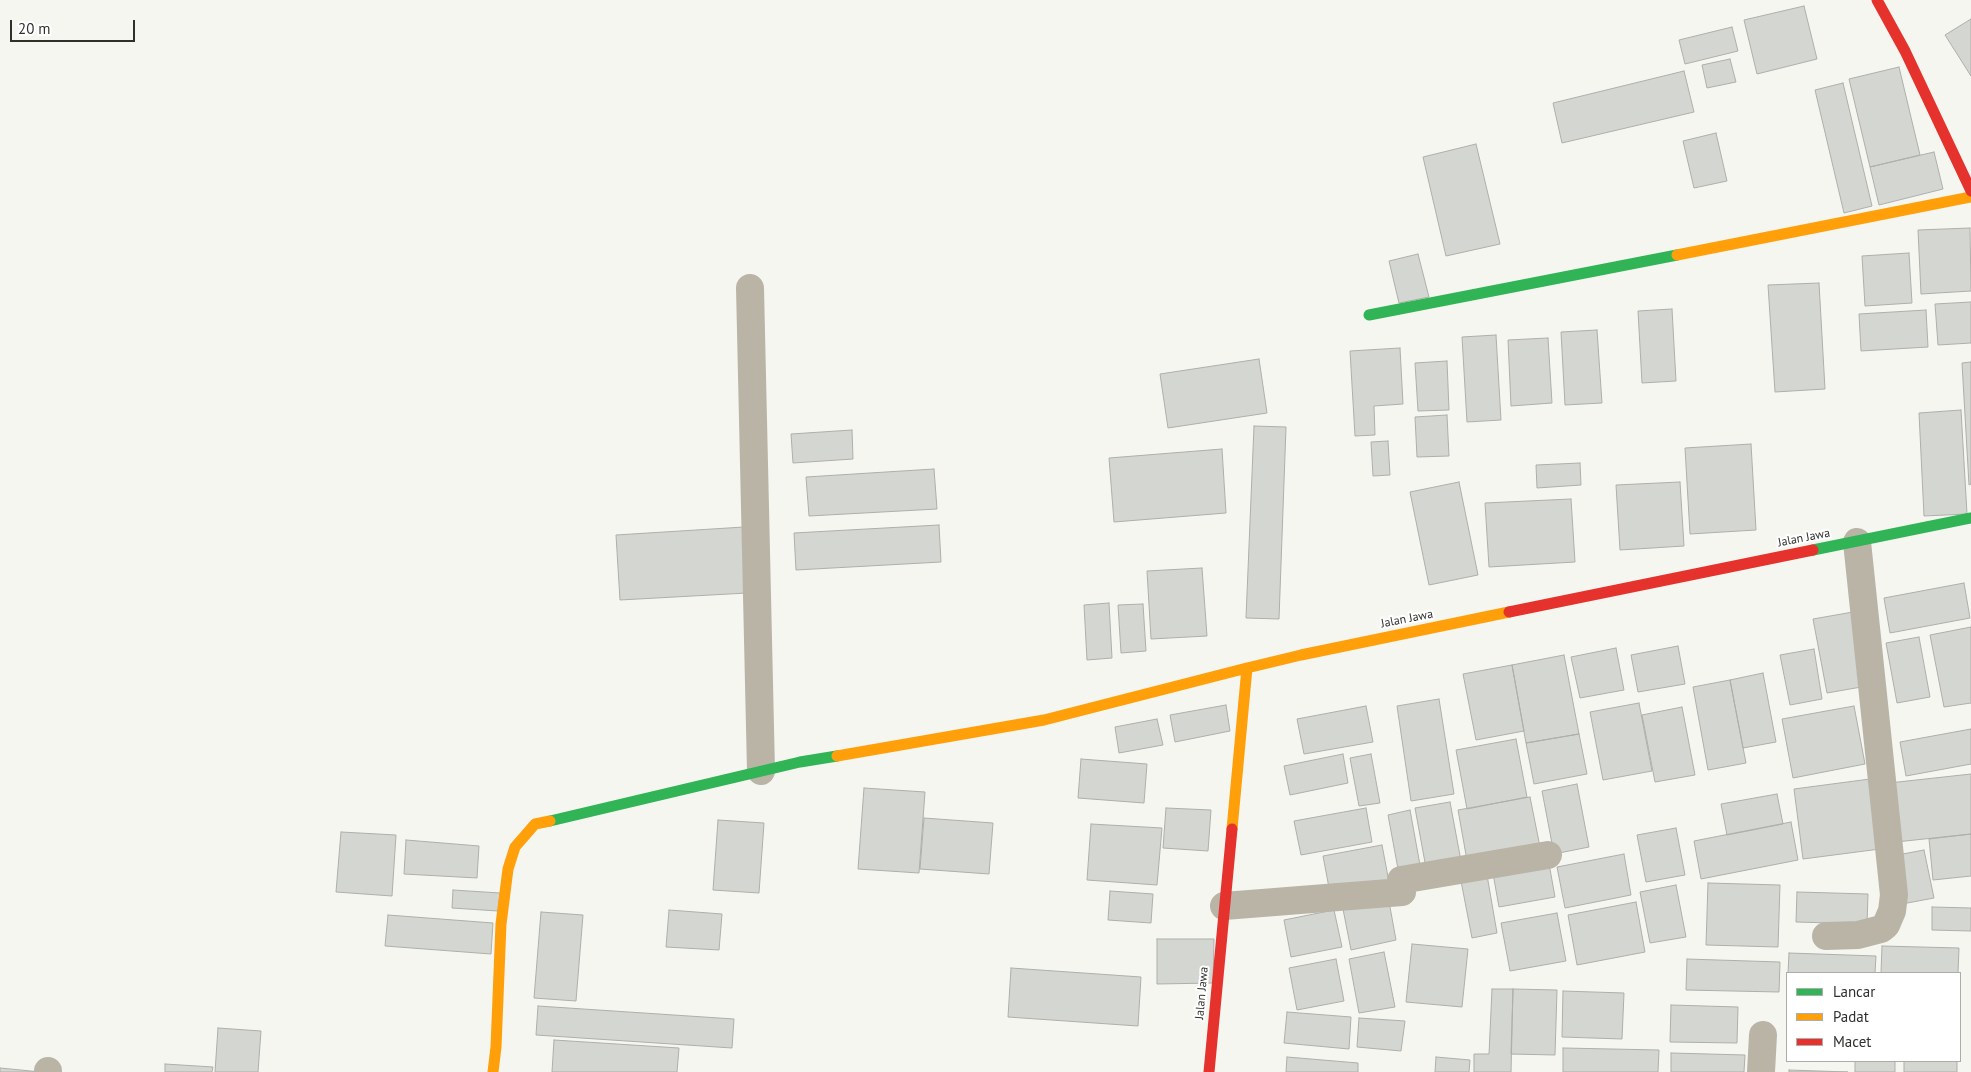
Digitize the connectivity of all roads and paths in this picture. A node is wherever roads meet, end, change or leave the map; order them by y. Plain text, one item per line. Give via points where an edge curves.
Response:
1 (1877, 0) edge
2 (1971, 191) edge
3 (1971, 197) edge
4 (750, 288) dead end
5 (1369, 315) dead end
6 (1971, 518) edge
7 (1857, 542) junction
8 (1247, 668) junction
9 (761, 770) junction
10 (1548, 855) dead end
11 (1224, 906) junction
12 (1826, 936) dead end
13 (1763, 1035) dead end
14 (493, 1072) edge
15 (1209, 1072) edge
16 (1761, 1072) edge

1 - 2 street via 1905,51
3 - 5 street
4 - 9 street
6 - 7 street, Jalan Jawa
7 - 8 street, Jalan Jawa via 1301,654
7 - 12 street via 1894,888 1892,911 1881,929 1858,935
8 - 9 street via 1044,720
8 - 11 street, Jalan Jawa
9 - 14 street via 535,824 515,846 508,869 501,924
10 - 11 street via 1401,880 1402,892
11 - 15 street, Jalan Jawa
13 - 16 street

